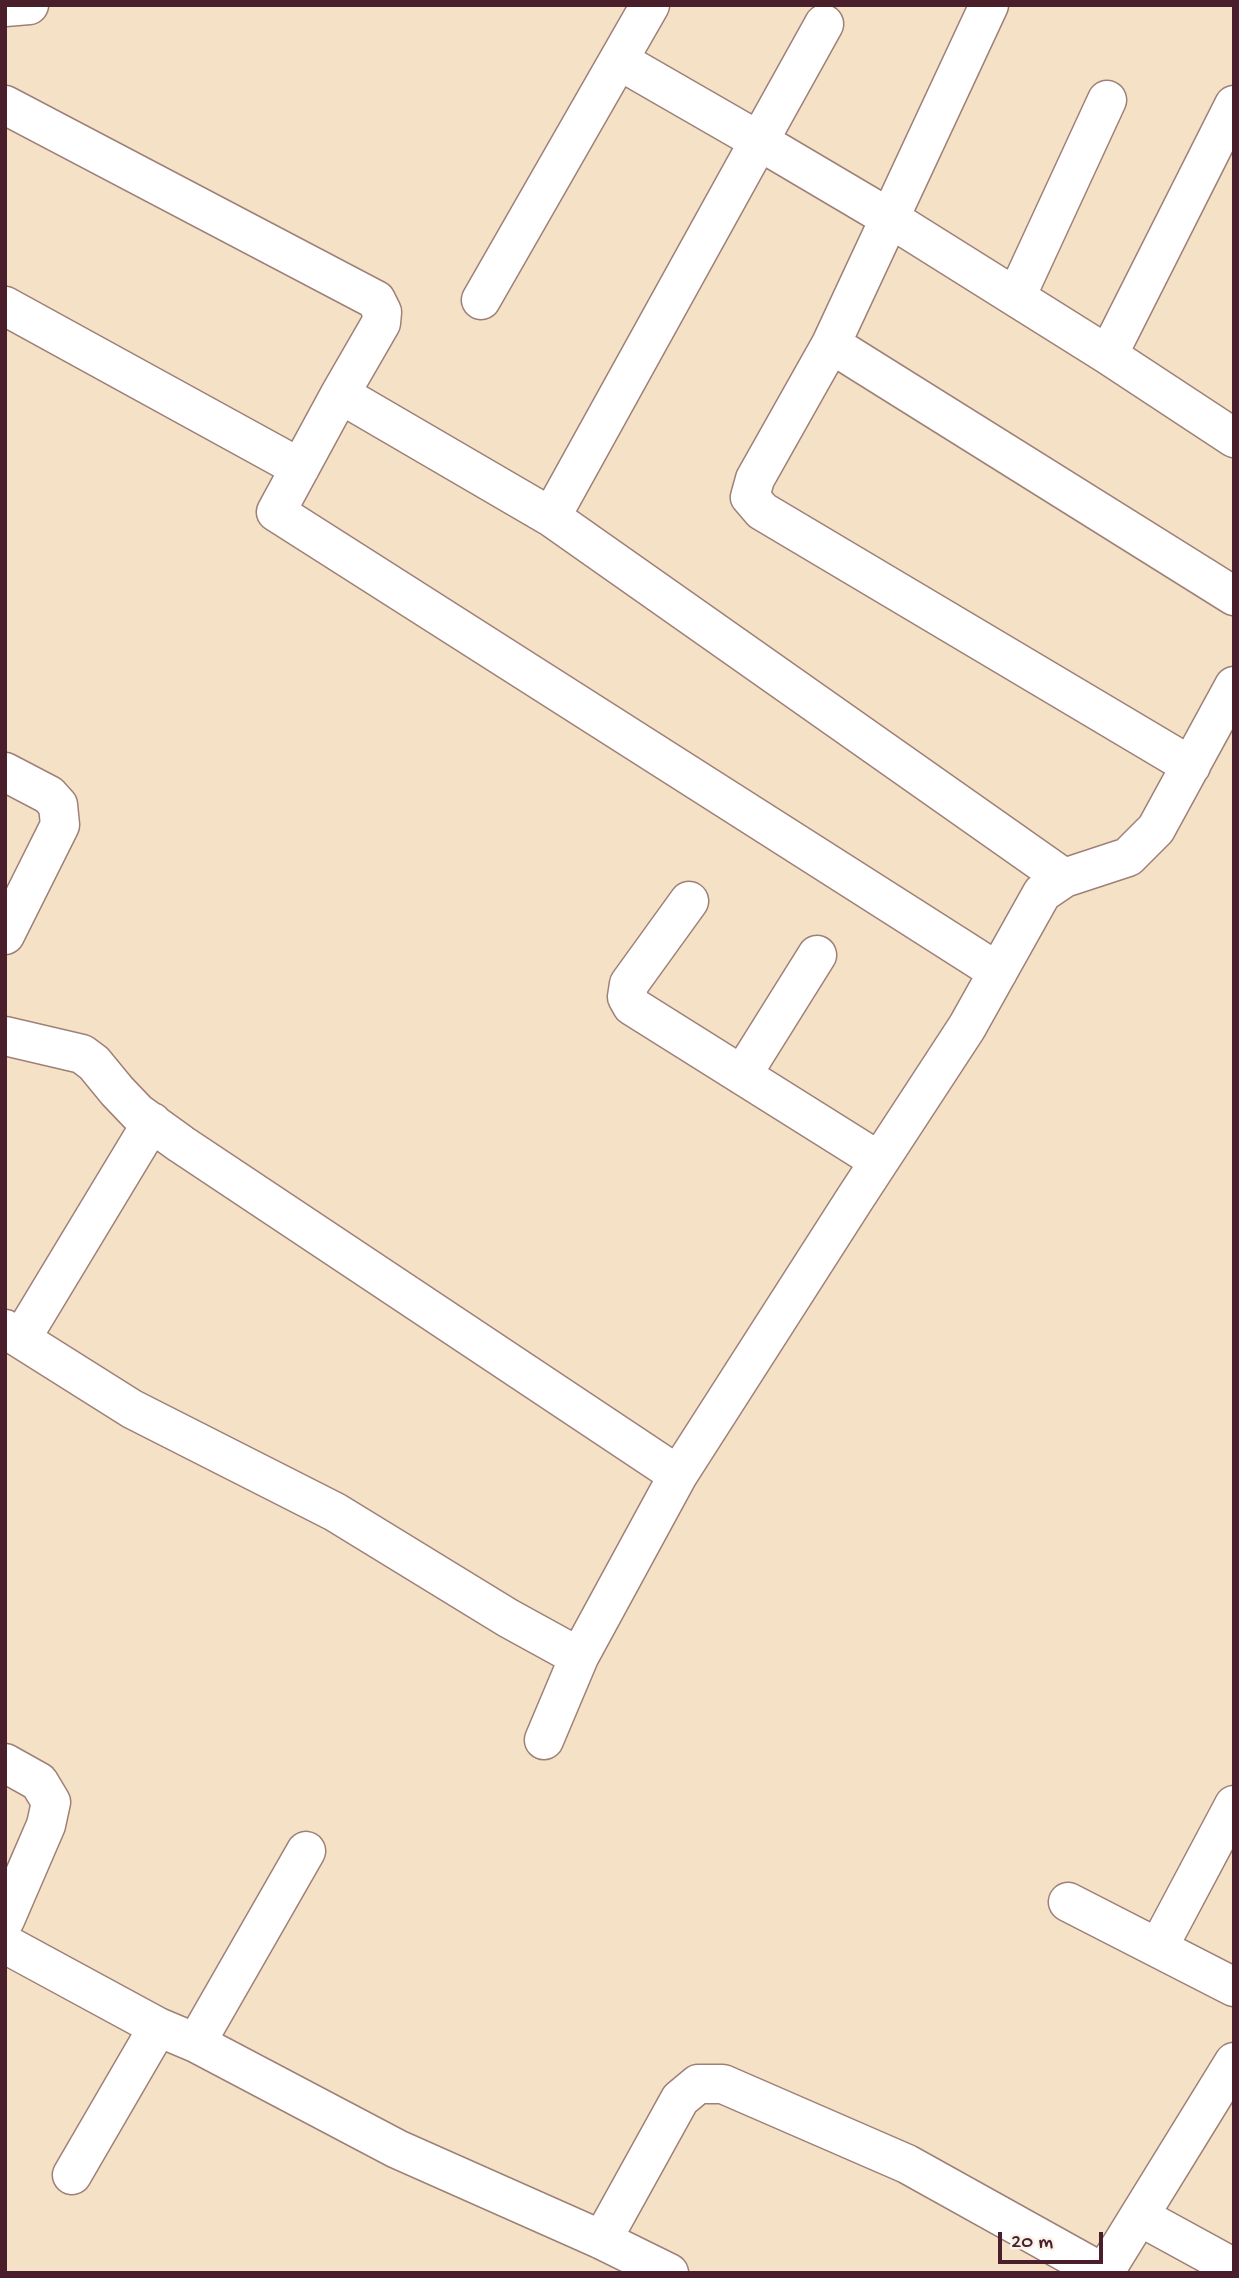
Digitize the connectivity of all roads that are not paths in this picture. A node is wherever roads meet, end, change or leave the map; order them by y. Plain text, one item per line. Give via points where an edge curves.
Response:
1 (29, 5) edge
2 (650, 5) edge
3 (989, 5) edge
4 (5, 7) edge
5 (824, 24) dead end
6 (620, 61) junction
7 (1107, 100) dead end
8 (5, 105) edge
9 (1234, 106) edge
10 (759, 141) junction
11 (891, 219) junction
12 (1016, 297) junction
13 (481, 300) dead end
14 (5, 306) edge
15 (831, 344) junction
16 (1108, 355) junction
17 (340, 394) junction
18 (1234, 438) edge
19 (300, 468) junction
20 (551, 517) junction
21 (1234, 596) edge
22 (1234, 686) edge
23 (1191, 766) junction
24 (5, 772) edge
25 (1064, 878) junction
26 (689, 901) dead end
27 (5, 935) edge
28 (817, 955) dead end
29 (998, 972) junction
30 (5, 1036) edge
31 (742, 1075) junction
32 (152, 1122) junction
33 (879, 1161) junction
34 (13, 1334) edge
35 (678, 1475) junction
36 (579, 1657) junction
37 (544, 1740) dead end
38 (5, 1763) edge
39 (1234, 1805) edge
40 (306, 1851) dead end
41 (1068, 1902) dead end
42 (1158, 1948) junction
43 (9, 1949) edge
44 (1234, 1987) edge
45 (158, 2028) junction
46 (196, 2043) junction
47 (1228, 2083) edge
48 (72, 2175) dead end
49 (1139, 2216) junction
50 (602, 2240) junction
51 (1234, 2268) edge
52 (669, 2273) edge
53 (1103, 2273) edge

1 - 4 street
2 - 6 street
3 - 11 street
5 - 10 street
6 - 10 street
6 - 13 street
7 - 12 street
8 - 17 street via 376,300 381,323
9 - 16 street
10 - 11 street
10 - 20 street
11 - 12 street
11 - 15 street
12 - 16 street
14 - 19 street
15 - 21 street
15 - 23 street via 755,479 750,498 762,511
16 - 18 street
17 - 19 street
17 - 20 street
19 - 29 street via 276,512
20 - 25 street
22 - 23 street
23 - 25 street via 1156,829 1128,858
24 - 27 street via 49,795 58,805 60,825
25 - 29 street via 1042,893
26 - 31 street via 629,984 626,997 632,1006
28 - 31 street
29 - 33 street
30 - 32 street via 82,1055
31 - 33 street
32 - 34 street
32 - 35 street
33 - 35 street
34 - 36 street via 132,1409 335,1512
35 - 36 street
36 - 37 street
38 - 43 street via 38,1782 51,1802
39 - 42 street
40 - 46 street
41 - 42 street
42 - 44 street
43 - 45 street
45 - 46 street
45 - 48 street
46 - 50 street via 397,2149
47 - 49 street
49 - 51 street
49 - 53 street
50 - 52 street
50 - 53 street via 680,2099 698,2084 723,2084 907,2164

